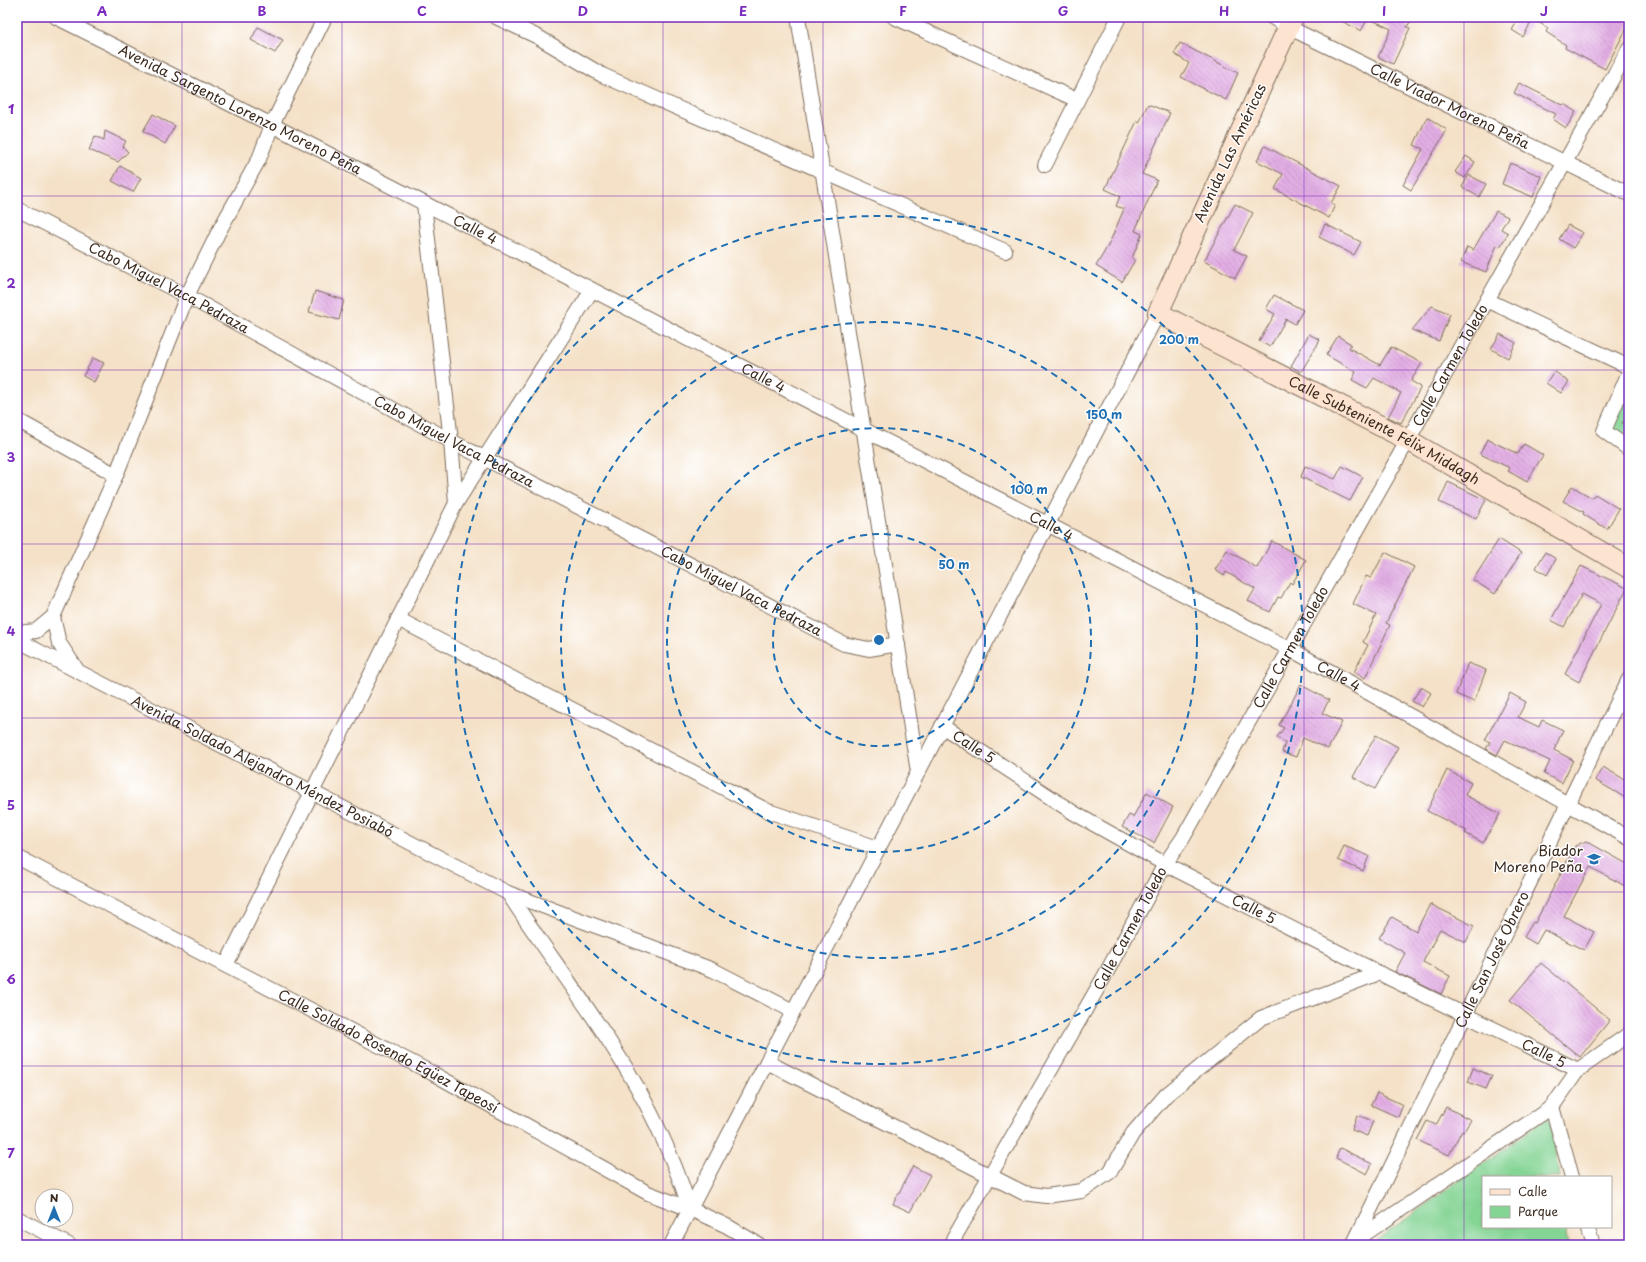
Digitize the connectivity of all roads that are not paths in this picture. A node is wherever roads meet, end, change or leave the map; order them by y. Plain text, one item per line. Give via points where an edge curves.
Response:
1 (56, 17) edge
2 (325, 17) edge
3 (496, 17) edge
4 (798, 17) edge
5 (894, 17) edge
6 (1119, 17) edge
7 (1284, 20) edge
8 (1629, 48) edge
9 (1078, 100) junction
10 (272, 125) junction
11 (1565, 162) junction
12 (1045, 166) dead end
13 (823, 171) junction
14 (1629, 194) edge
15 (424, 204) junction
16 (17, 209) edge
17 (1005, 251) dead end
18 (592, 290) junction
19 (187, 296) junction
20 (1487, 300) junction
21 (1158, 313) junction
22 (1629, 367) edge
23 (1629, 372) edge
24 (17, 420) edge
25 (864, 430) junction
26 (1408, 440) junction
27 (452, 441) junction
28 (1629, 449) edge
29 (485, 458) junction
30 (116, 475) junction
31 (456, 503) junction
32 (1048, 525) junction
33 (1629, 568) edge
34 (53, 617) junction
35 (398, 619) junction
36 (17, 632) edge
37 (17, 640) edge
38 (898, 644) junction
39 (1290, 649) junction
40 (79, 672) junction
41 (1629, 679) edge
42 (942, 726) junction
43 (918, 772) junction
44 (312, 792) junction
45 (1568, 804) junction
46 (1629, 838) edge
47 (878, 848) junction
48 (17, 857) edge
49 (1164, 864) junction
50 (508, 893) junction
51 (226, 965) junction
52 (1379, 973) junction
53 (793, 1011) junction
54 (1465, 1015) junction
55 (1629, 1034) edge
56 (767, 1062) junction
57 (1578, 1070) junction
58 (1552, 1107) junction
59 (990, 1175) junction
60 (1572, 1176) edge
61 (690, 1208) junction
62 (17, 1218) edge
63 (1587, 1228) edge
64 (1354, 1243) edge
65 (69, 1245) edge
66 (670, 1245) edge
67 (759, 1245) edge
68 (950, 1245) edge
69 (1592, 1245) edge

1 - 10 street, Avenida Sargento Lorenzo Moreno Peña
2 - 10 street
3 - 13 street via 538,37 602,75
4 - 13 street
5 - 9 street
6 - 9 street
7 - 11 street, Calle Viador Moreno Peña
7 - 21 main road, Avenida Las Américas
8 - 11 street, Calle Carmen Toledo
9 - 12 street
10 - 15 street, Avenida Sargento Lorenzo Moreno Peña
10 - 19 street via 259,159 219,230
11 - 14 street, Calle Viador Moreno Peña
11 - 20 street, Calle Carmen Toledo
13 - 17 street
13 - 25 street
15 - 18 street, Calle 4
15 - 27 street
16 - 19 street, Cabo Miguel Vaca Pedraza
18 - 25 street, Calle 4
18 - 29 street
19 - 27 street, Cabo Miguel Vaca Pedraza
19 - 30 street
20 - 22 street
20 - 26 street, Calle Carmen Toledo
21 - 26 main road, Calle Subteniente Félix Middagh
21 - 32 street
23 - 28 street via 1604,431
24 - 30 street
25 - 32 street, Calle 4
25 - 38 street
26 - 33 main road, Calle Subteniente Félix Middagh
26 - 39 street, Calle Carmen Toledo
27 - 29 street, Cabo Miguel Vaca Pedraza
27 - 31 street
29 - 31 street
29 - 38 street, Cabo Miguel Vaca Pedraza via 844,644 868,649
30 - 34 street
31 - 35 street
32 - 39 street, Calle 4
32 - 42 street
34 - 36 street via 36,631
34 - 40 street via 59,643
35 - 44 street
35 - 47 street via 768,811
37 - 40 street, Avenida Soldado Alejandro Méndez Posiabó
38 - 43 street
39 - 45 street, Calle 4
39 - 49 street, Calle Carmen Toledo via 1183,838
40 - 44 street, Avenida Soldado Alejandro Méndez Posiabó
41 - 45 street, Calle San José Obrero
42 - 43 street
42 - 49 street, Calle 5 via 1074,813
43 - 47 street
44 - 50 street, Avenida Soldado Alejandro Méndez Posiabó
44 - 51 street
45 - 46 street, Calle 4
45 - 54 street, Calle San José Obrero
47 - 53 street
48 - 51 street, Calle Soldado Rosendo Egüez Tapeosí
49 - 52 street, Calle 5
49 - 59 street, Calle Carmen Toledo via 1104,977
50 - 53 street, Avenida Soldado Alejandro Méndez Posiabó via 714,970
50 - 61 street via 615,1050 656,1124 682,1182
51 - 61 street, Calle Soldado Rosendo Egüez Tapeosí via 432,1073 648,1193
52 - 54 street, Calle 5
52 - 59 street via 1261,1018 1166,1095 1133,1133 1110,1172 1082,1191 1038,1195 1024,1192
53 - 56 street
54 - 57 street, Calle 5
54 - 64 street, Calle San José Obrero
55 - 57 street
56 - 59 street
56 - 61 street
57 - 58 street
58 - 60 street
58 - 64 street
59 - 68 street, Calle Carmen Toledo
61 - 66 street
61 - 67 street, Calle Soldado Rosendo Egüez Tapeosí
62 - 65 street
63 - 69 street

